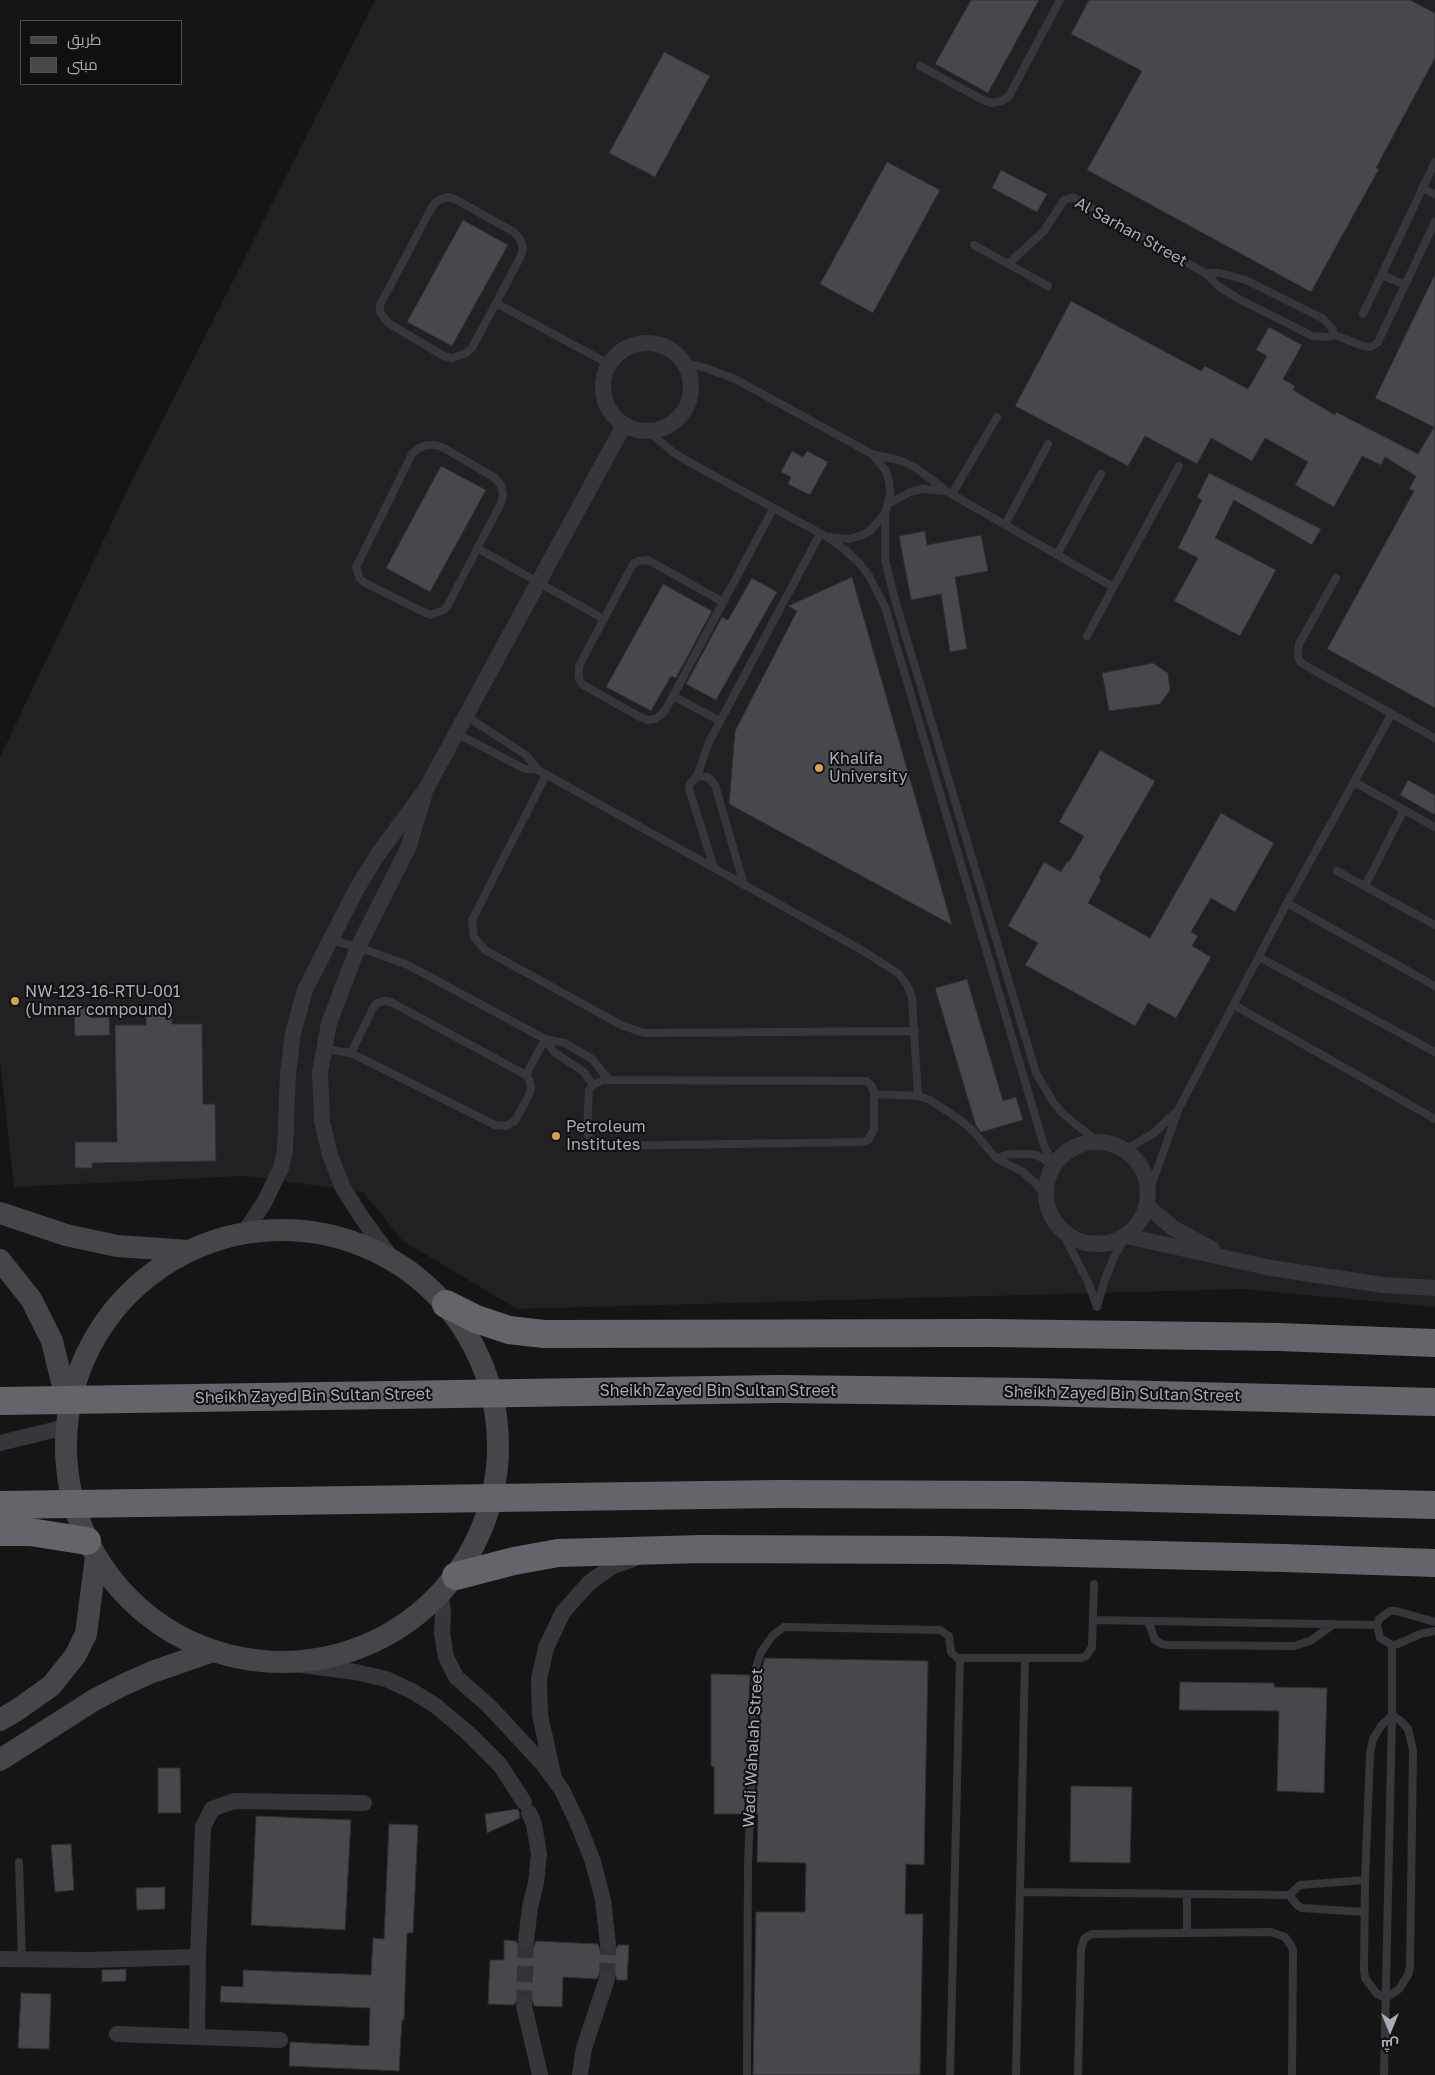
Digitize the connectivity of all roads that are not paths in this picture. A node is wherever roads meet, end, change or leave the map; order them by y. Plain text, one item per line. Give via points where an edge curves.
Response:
1 (1060, 0) edge
2 (920, 66) dead end
3 (1435, 162) edge
4 (1422, 188) junction
5 (1435, 194) edge
6 (1435, 222) edge
7 (974, 245) dead end
8 (1008, 264) junction
9 (1205, 273) junction
10 (1382, 275) junction
11 (1405, 285) junction
12 (1048, 286) dead end
13 (496, 303) junction
14 (1363, 314) dead end
15 (1334, 335) junction
16 (609, 364) junction
17 (686, 364) junction
18 (997, 417) dead end
19 (624, 425) junction
20 (648, 432) junction
21 (1048, 444) dead end
22 (872, 454) junction
23 (1179, 466) dead end
24 (1101, 474) dead end
25 (950, 493) junction
26 (888, 504) junction
27 (773, 509) junction
28 (884, 514) junction
29 (1005, 525) junction
30 (824, 536) junction
31 (477, 548) junction
32 (1057, 555) junction
33 (1336, 578) dead end
34 (539, 582) junction
35 (1113, 587) junction
36 (723, 602) junction
37 (604, 619) junction
38 (1087, 636) dead end
39 (673, 696) junction
40 (1391, 715) junction
41 (466, 716) junction
42 (720, 721) junction
43 (456, 733) junction
44 (1435, 738) edge
45 (538, 770) junction
46 (546, 775) junction
47 (697, 776) junction
48 (1354, 782) junction
49 (426, 789) junction
50 (1404, 810) junction
51 (1435, 827) edge
52 (714, 868) junction
53 (1337, 871) dead end
54 (744, 885) junction
55 (1364, 886) junction
56 (1287, 903) junction
57 (1435, 925) edge
58 (329, 940) junction
59 (358, 947) junction
60 (1259, 957) junction
61 (1435, 986) edge
62 (1234, 1005) junction
63 (915, 1031) junction
64 (545, 1038) junction
65 (323, 1049) junction
66 (1435, 1052) edge
67 (351, 1053) junction
68 (526, 1075) junction
69 (609, 1080) junction
70 (593, 1085) junction
71 (874, 1094) junction
72 (918, 1096) junction
73 (1179, 1108) junction
74 (1435, 1119) edge
75 (1098, 1142) junction
76 (1125, 1150) junction
77 (996, 1158) junction
78 (1054, 1165) junction
79 (1045, 1196) junction
80 (1147, 1200) junction
81 (0, 1213) edge
82 (1062, 1232) junction
83 (244, 1233) junction
84 (1126, 1236) junction
85 (189, 1251) junction
86 (1230, 1258) junction
87 (0, 1260) edge
88 (393, 1260) junction
89 (1435, 1288) edge
90 (446, 1304) junction
91 (1435, 1343) edge
92 (0, 1401) edge
93 (1435, 1402) edge
94 (67, 1417) junction
95 (0, 1444) edge
96 (0, 1505) edge
97 (1435, 1505) edge
98 (0, 1532) edge
99 (91, 1549) junction
100 (702, 1549) junction
101 (1435, 1563) edge
102 (1094, 1584) dead end
103 (449, 1585) junction
104 (1093, 1620) junction
105 (1148, 1621) junction
106 (1435, 1622) edge
107 (1334, 1624) junction
108 (1377, 1625) junction
109 (1435, 1631) edge
110 (1392, 1645) junction
111 (212, 1651) junction
112 (960, 1658) junction
113 (1025, 1658) junction
114 (278, 1662) junction
115 (1392, 1715) junction
116 (0, 1720) edge
117 (0, 1760) edge
118 (554, 1781) junction
119 (364, 1804) dead end
120 (19, 1862) dead end
121 (1365, 1880) junction
122 (1020, 1892) junction
123 (1188, 1894) junction
124 (1289, 1895) junction
125 (1365, 1912) junction
126 (1187, 1933) junction
127 (526, 1941) tunnel mouth
128 (608, 1944) tunnel mouth
129 (198, 1957) junction
130 (0, 1959) edge
131 (22, 1960) junction
132 (607, 1979) tunnel mouth
133 (1386, 1998) junction
134 (524, 2006) tunnel mouth
135 (117, 2034) dead end
136 (197, 2036) junction
137 (280, 2040) dead end
138 (540, 2075) edge
139 (580, 2075) edge
140 (747, 2075) edge
141 (950, 2075) edge
142 (1016, 2075) edge
143 (1078, 2075) edge
144 (1292, 2075) edge
145 (1384, 2075) edge

1 - 2 lane via 1009,96 1002,101 992,103 983,100
3 - 4 lane
4 - 5 lane
4 - 10 lane
6 - 11 lane, Al Sarhan Street
7 - 8 lane
8 - 9 lane, Al Sarhan Street via 1044,231 1068,198 1077,199
8 - 12 lane
9 - 15 lane, Al Sarhan Street via 1227,293 1312,336
9 - 15 lane, Al Sarhan Street via 1220,273 1246,280 1322,318
10 - 11 lane
10 - 14 lane
11 - 15 lane, Al Sarhan Street via 1375,345 1367,347
13 - 13 lane via 521,256 520,239 514,232 454,199 439,200 433,205 382,298 383,318 444,356 459,356 472,348
13 - 16 lane
16 - 17 street via 628,347 654,343 678,354
16 - 19 street via 604,375 604,398 615,418
17 - 20 street via 692,394 687,408 677,421
17 - 22 lane via 735,378
18 - 25 lane
19 - 20 street
19 - 34 street
20 - 27 lane via 674,453
21 - 29 lane
22 - 25 lane via 916,468
22 - 26 lane via 886,471 890,493
23 - 35 lane
24 - 32 lane
25 - 26 lane via 923,489
25 - 29 lane
26 - 28 lane
27 - 30 lane
27 - 36 lane
28 - 30 lane via 870,531 860,536 849,539
28 - 75 lane via 885,559 893,593 1036,1072 1063,1114
29 - 32 lane
30 - 42 lane
30 - 78 lane via 859,563 885,607 1044,1148
31 - 31 lane via 501,503 501,485 495,478 444,448 427,445 412,454 358,560 356,573 365,583 422,613 437,614 448,604
31 - 34 lane
32 - 35 lane
33 - 40 lane via 1299,644 1298,657 1306,667
34 - 37 lane
34 - 41 street
35 - 38 lane
36 - 37 lane via 643,559 633,564
36 - 39 lane
37 - 39 lane via 580,666 579,679 583,685 647,720 662,715
39 - 42 lane
40 - 44 lane
40 - 48 lane
41 - 43 street
41 - 45 lane via 526,755
42 - 47 lane
43 - 45 lane via 525,769
43 - 49 street
45 - 46 lane
46 - 52 lane
46 - 63 lane via 472,920 474,937 485,950 621,1025 644,1033
47 - 52 lane via 689,789
47 - 54 lane via 708,777 715,785
48 - 50 lane
48 - 56 lane
49 - 58 street via 376,857
49 - 59 street via 408,848
50 - 51 lane
50 - 55 lane
52 - 54 lane
53 - 55 lane
54 - 63 lane via 899,974 912,997
55 - 57 lane
56 - 60 lane
56 - 61 lane
58 - 59 lane
58 - 83 street via 305,990 293,1033 281,1168
59 - 64 lane via 408,965
59 - 65 street via 329,1023
60 - 62 lane
60 - 66 lane
62 - 73 lane
62 - 74 lane
63 - 72 lane
64 - 68 lane
64 - 69 lane via 564,1042 584,1054
64 - 70 lane via 554,1052 584,1072
65 - 67 lane
65 - 88 street via 320,1097 330,1155 343,1188
67 - 68 lane via 372,1008 377,1003 390,1002
67 - 68 lane via 500,1126 515,1121 530,1095 530,1081
69 - 70 lane
69 - 71 lane via 859,1080 872,1086
70 - 71 lane via 587,1096 587,1132 590,1139 603,1146 862,1142 868,1140 874,1129
71 - 72 lane
72 - 77 lane via 959,1119
73 - 76 lane via 1154,1133
73 - 80 lane
75 - 76 street
75 - 78 street via 1073,1147
76 - 80 street via 1143,1170
77 - 78 lane via 1030,1154
77 - 79 lane via 1023,1172
78 - 79 street
79 - 82 street via 1048,1210
80 - 84 street via 1138,1225
80 - 86 street via 1173,1228
81 - 85 main road via 66,1235 118,1246
82 - 84 street via 1087,1244 1100,1245
82 - 84 lane via 1088,1282 1097,1308 1111,1265
83 - 85 main road
83 - 88 main road via 295,1230 334,1237
84 - 86 street
85 - 94 main road via 146,1278 110,1314 84,1358
86 - 89 street via 1271,1268 1382,1285
87 - 94 main road via 31,1299 52,1342
88 - 90 main road via 419,1278
90 - 91 highway via 509,1330 544,1334 990,1333
90 - 103 main road via 474,1344 492,1390 499,1438 496,1487 481,1534
92 - 93 highway, Sheikh Zayed Bin Sultan Street, bridge via 779,1389
94 - 95 street
94 - 99 main road via 68,1485
96 - 97 highway, bridge via 778,1494 1036,1495
98 - 99 highway via 30,1532
99 - 111 main road via 127,1597 166,1629
99 - 116 main road via 86,1634 75,1656 51,1686
100 - 101 highway via 965,1551
100 - 103 highway via 558,1554 514,1561
100 - 118 street via 645,1555 611,1567 589,1583 563,1612 546,1648 539,1679 540,1715
102 - 104 lane
103 - 114 main road via 394,1632 338,1655
103 - 118 street via 442,1633 446,1657 456,1677 489,1706 543,1764
104 - 105 lane
104 - 113 lane via 1092,1647 1086,1656
105 - 107 lane
105 - 107 lane via 1156,1640 1169,1645 1294,1646 1310,1641
106 - 108 lane via 1390,1611 1379,1619
107 - 108 lane
108 - 110 lane via 1380,1638
109 - 110 lane
110 - 115 lane
111 - 114 main road
111 - 117 main road via 123,1685
112 - 113 lane
112 - 140 lane, Wadi Wahalah Street via 952,1655 949,1636 940,1630 784,1627 773,1635 761,1652 756,1667 748,1864
112 - 141 lane
113 - 122 lane
114 - 127 street via 356,1672 386,1679 412,1691 468,1733 500,1766 527,1808 534,1824 539,1854
115 - 121 lane via 1373,1739 1370,1754
115 - 133 lane
115 - 133 lane via 1408,1729 1413,1750 1410,1967 1399,1989
118 - 128 street via 580,1826 593,1862 603,1900
119 - 129 street via 234,1802 212,1809 203,1827
120 - 131 lane
121 - 124 lane via 1300,1885
121 - 125 lane
122 - 123 lane
122 - 142 lane
123 - 124 lane
123 - 126 lane
124 - 125 lane via 1302,1908
125 - 133 lane via 1366,1978 1377,1994
126 - 143 lane via 1092,1934 1084,1939 1081,1949
126 - 144 lane via 1271,1932 1290,1942 1293,1949
129 - 131 street
129 - 136 street
130 - 131 street
132 - 139 street via 584,2048
133 - 145 lane
134 - 138 street
135 - 136 street
136 - 137 street

